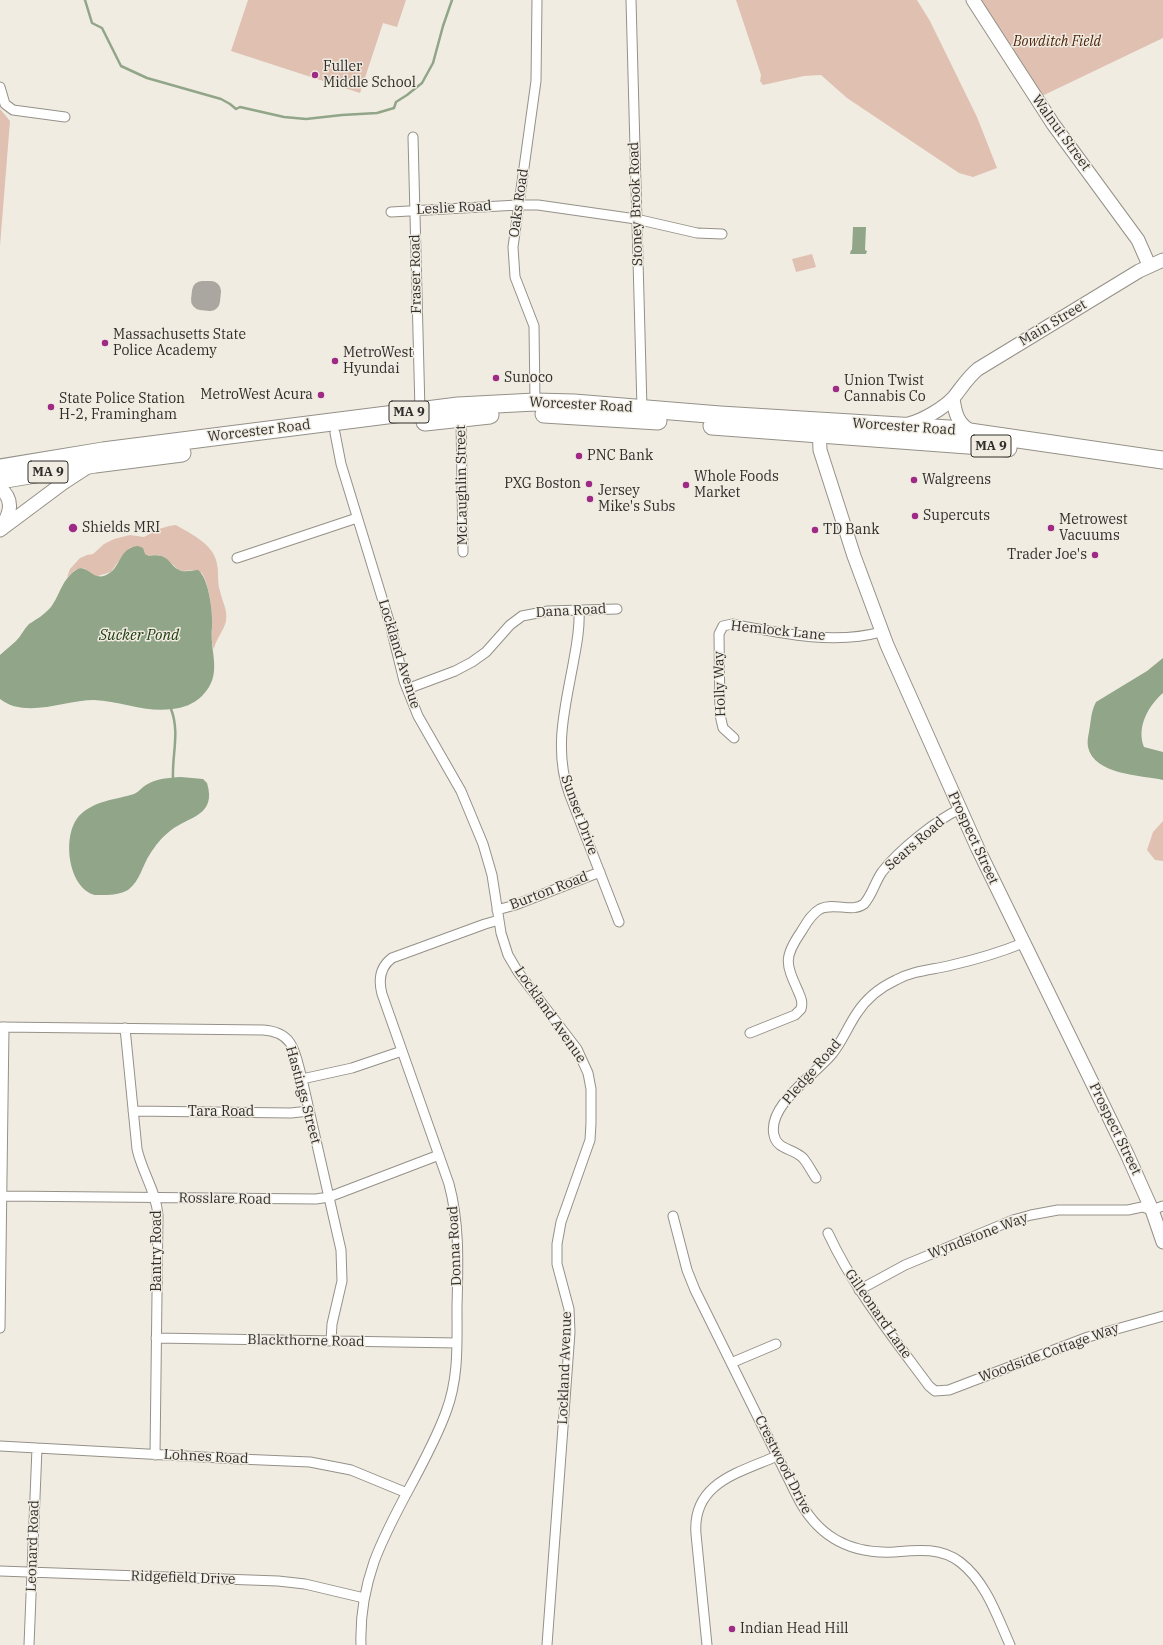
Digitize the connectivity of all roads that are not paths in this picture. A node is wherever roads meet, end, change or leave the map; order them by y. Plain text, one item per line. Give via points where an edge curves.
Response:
1 (537, 0) edge
2 (631, 0) edge
3 (972, 0) edge
4 (0, 87) edge
5 (65, 117) dead end
6 (413, 137) dead end
7 (518, 205) junction
8 (415, 211) junction
9 (391, 212) dead end
10 (636, 218) junction
11 (722, 234) dead end
12 (1163, 260) edge
13 (1149, 265) junction
14 (953, 398) junction
15 (534, 402) junction
16 (642, 408) junction
17 (420, 411) junction
18 (461, 418) junction
19 (903, 426) junction
20 (819, 428) junction
21 (975, 432) junction
22 (335, 433) junction
23 (1163, 460) edge
24 (95, 464) junction
25 (0, 468) edge
26 (1163, 471) edge
27 (0, 480) edge
28 (0, 488) edge
29 (357, 518) junction
30 (0, 530) edge
31 (463, 552) dead end
32 (237, 558) dead end
33 (617, 609) dead end
34 (579, 610) junction
35 (723, 626) joint
36 (881, 632) junction
37 (407, 689) junction
38 (734, 738) dead end
39 (960, 809) junction
40 (600, 872) junction
41 (497, 910) junction
42 (499, 920) junction
43 (619, 922) dead end
44 (1023, 943) junction
45 (2, 1027) edge
46 (125, 1028) junction
47 (750, 1033) dead end
48 (402, 1051) junction
49 (302, 1079) junction
50 (133, 1111) junction
51 (309, 1111) junction
52 (439, 1155) junction
53 (816, 1178) dead end
54 (1, 1183) edge
55 (2, 1196) junction
56 (329, 1197) junction
57 (156, 1198) junction
58 (1157, 1208) edge
59 (673, 1216) dead end
60 (828, 1233) dead end
61 (1163, 1242) edge
62 (859, 1290) junction
63 (1163, 1316) edge
64 (0, 1328) edge
65 (156, 1338) junction
66 (331, 1341) junction
67 (457, 1343) junction
68 (776, 1344) dead end
69 (731, 1364) junction
70 (935, 1391) joint
71 (0, 1446) edge
72 (37, 1448) junction
73 (155, 1455) junction
74 (777, 1456) junction
75 (408, 1492) junction
76 (0, 1571) edge
77 (32, 1572) junction
78 (364, 1598) junction
79 (29, 1645) edge
80 (361, 1645) edge
81 (547, 1645) edge
82 (707, 1645) edge
83 (1010, 1645) edge

1 - 7 street, Oaks Road via 536,81
2 - 10 street, Stoney Brook Road
3 - 13 street, Walnut Street via 1053,124 1138,240
4 - 5 street via 5,104 13,110
6 - 8 street, Fraser Road
7 - 8 street, Leslie Road
7 - 10 street, Leslie Road via 538,205
7 - 15 street, Oaks Road via 513,262 518,287 534,326
8 - 9 street, Leslie Road
8 - 17 street, Fraser Road
10 - 11 street, Leslie Road via 697,233
10 - 16 street, Stoney Brook Road
12 - 13 street, Main Street
13 - 14 street, Main Street via 978,369
14 - 19 street, Main Street via 926,418
14 - 21 street via 960,423
15 - 16 highway, Worcester Road / MA 9
15 - 17 highway, Worcester Road / MA 9
16 - 20 highway, Worcester Road / MA 9
17 - 25 highway, Worcester Road / MA 9 via 103,451
18 - 20 highway, Worcester Road / MA 9 via 505,414 562,415
18 - 22 highway, Worcester Road / MA 9
18 - 31 street, McLaughlin Street
19 - 20 highway, Worcester Road / MA 9
19 - 21 highway, Worcester Road / MA 9
20 - 26 highway, Worcester Road / MA 9 via 1048,453
20 - 36 street, Prospect Street via 821,454
21 - 23 highway, Worcester Road / MA 9
22 - 24 highway, Worcester Road / MA 9
22 - 29 street, Lockland Avenue
24 - 27 highway, Worcester Road / MA 9
24 - 30 street via 63,482
28 - 30 street via 8,498 10,510
29 - 32 street
29 - 37 street, Lockland Avenue
33 - 34 street, Dana Road
34 - 37 street, Dana Road via 548,611 522,616 510,625 486,652 472,662
34 - 40 street, Sunset Drive via 578,633 563,723 561,759 566,783
35 - 36 street, Hemlock Lane via 732,624 804,637 860,636
35 - 38 street, Holly Way via 719,634 720,715 723,728
36 - 39 street, Prospect Street
37 - 41 street, Lockland Avenue via 418,716 470,810 489,864
39 - 44 street, Prospect Street
39 - 47 street, Sears Road via 939,821 897,855 878,878 864,904 857,907 820,908 812,915 792,944 788,956 789,970 802,1000 801,1009 791,1017
40 - 41 street, Burton Road
40 - 43 street, Sunset Drive
41 - 42 street, Lockland Avenue
42 - 48 street, Donna Road via 400,955 383,967 380,986
42 - 81 street, Lockland Avenue via 513,963 582,1057 591,1089 590,1140 561,1222 557,1244 557,1264 569,1309 570,1332
44 - 53 street, Pledge Road via 997,954 900,977 877,992 862,1006 832,1054 793,1092 774,1121 773,1132 777,1143 803,1158
44 - 58 street, Prospect Street
45 - 46 street, Hastings Street
45 - 54 street
46 - 49 street, Hastings Street via 278,1032 292,1045
46 - 50 street, Bantry Road
48 - 49 street via 352,1068
48 - 52 street, Donna Road
49 - 51 street, Hastings Street
50 - 51 street, Tara Road
50 - 57 street, Bantry Road via 138,1156
51 - 56 street, Hastings Street
52 - 56 street, Rosslare Road
52 - 67 street, Donna Road via 452,1194 457,1229
54 - 55 street
55 - 57 street, Rosslare Road
55 - 64 street
56 - 57 street, Rosslare Road via 309,1200
56 - 66 street, Hastings Street via 341,1250 342,1270
57 - 65 street, Bantry Road
58 - 61 street, Prospect Street
58 - 62 street, Wyndstone Way via 1058,1210 1022,1217 905,1265
59 - 69 street, Crestwood Drive via 691,1280
60 - 62 street, Gilleonard Lane
62 - 70 street, Gilleonard Lane via 928,1386
63 - 70 street, Woodside Cottage Way via 1088,1337 949,1390
65 - 66 street, Blackthorne Road
65 - 73 street, Bantry Road
66 - 67 street, Blackthorne Road
67 - 75 street, Donna Road via 456,1371 450,1401
68 - 69 street
69 - 74 street, Crestwood Drive
71 - 72 street, Lohnes Road
72 - 73 street, Lohnes Road
72 - 77 street, Leonard Road
73 - 75 street, Lohnes Road via 320,1463 361,1473
74 - 82 street via 720,1483 706,1494 698,1509 696,1534
74 - 83 street, Crestwood Drive via 806,1514 832,1538 848,1546 876,1552 937,1552 963,1565 982,1586
75 - 78 street, Donna Road via 374,1561
76 - 77 street, Ridgefield Drive
77 - 78 street, Ridgefield Drive via 278,1581 305,1584
77 - 79 street, Leonard Road
78 - 80 street, Donna Road

